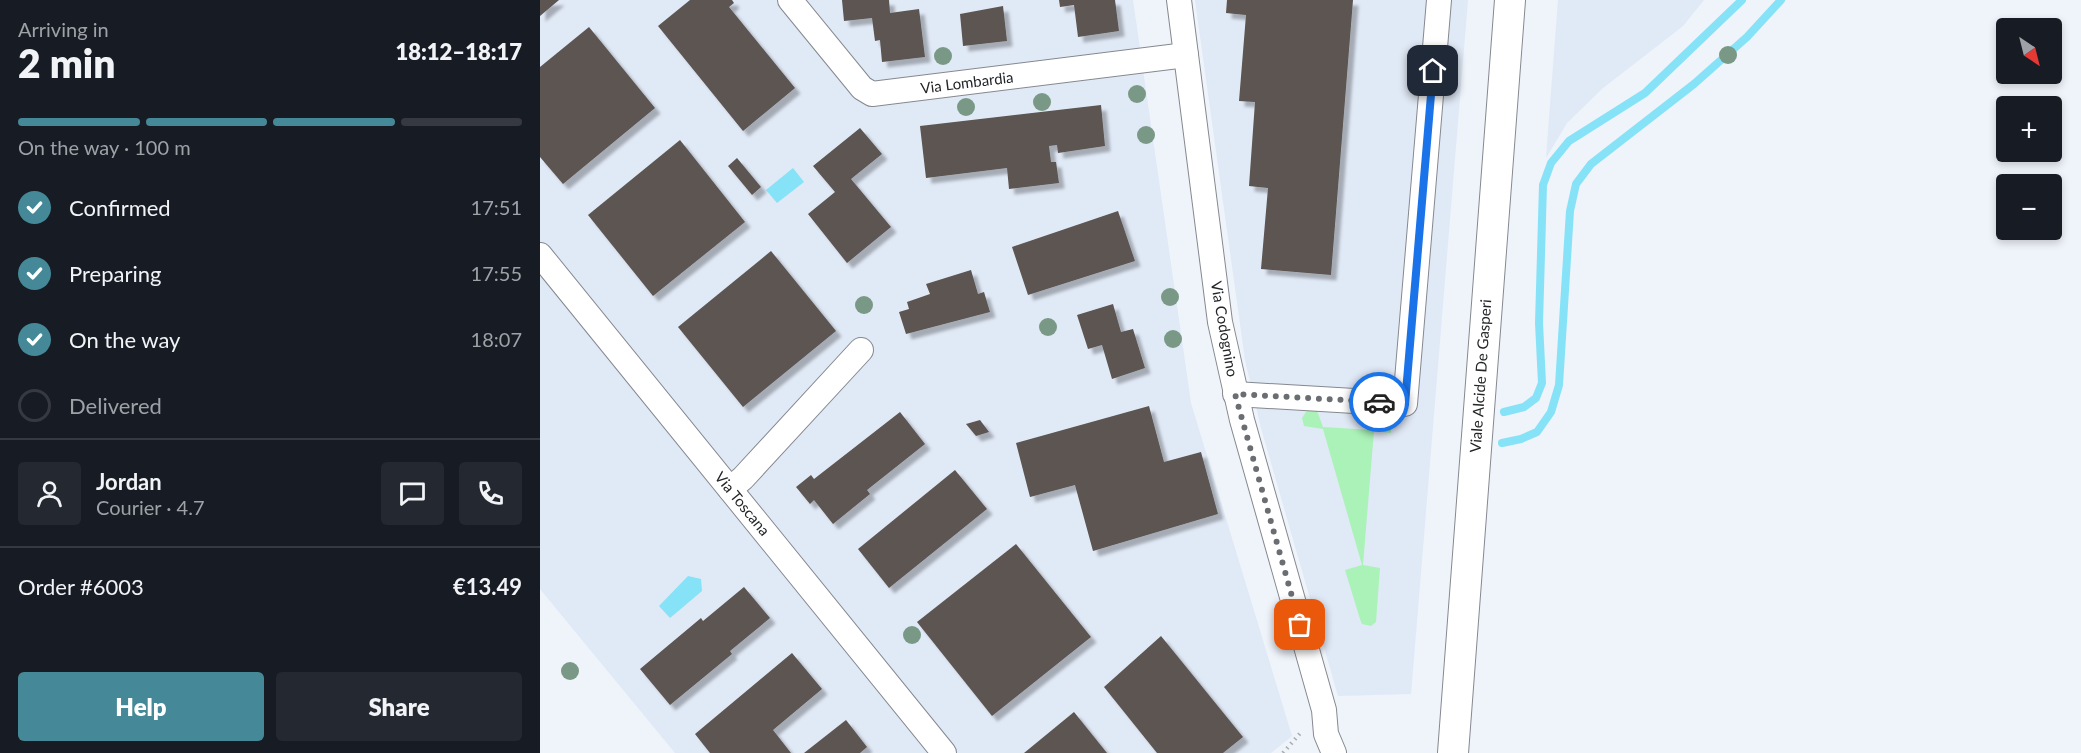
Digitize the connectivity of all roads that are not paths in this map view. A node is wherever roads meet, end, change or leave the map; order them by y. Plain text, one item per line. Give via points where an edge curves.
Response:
1 (790, 0) edge
2 (1179, 0) edge
3 (1439, 0) edge
4 (1510, 0) edge
5 (1186, 55) junction
6 (540, 255) edge
7 (861, 350) dead end
8 (1235, 394) junction
9 (730, 489) junction
10 (1324, 747) edge
11 (944, 753) edge
12 (1453, 753) edge

1 - 5 street, Via Lombardia via 862,88 872,94
2 - 5 street, Via Codognino
3 - 8 street via 1405,404
4 - 12 main road, Viale Alcide De Gasperi
5 - 8 street, Via Codognino via 1220,322
6 - 9 street, Via Toscana
7 - 9 street
8 - 10 street, Via Codognino via 1324,710
9 - 11 street, Via Toscana

